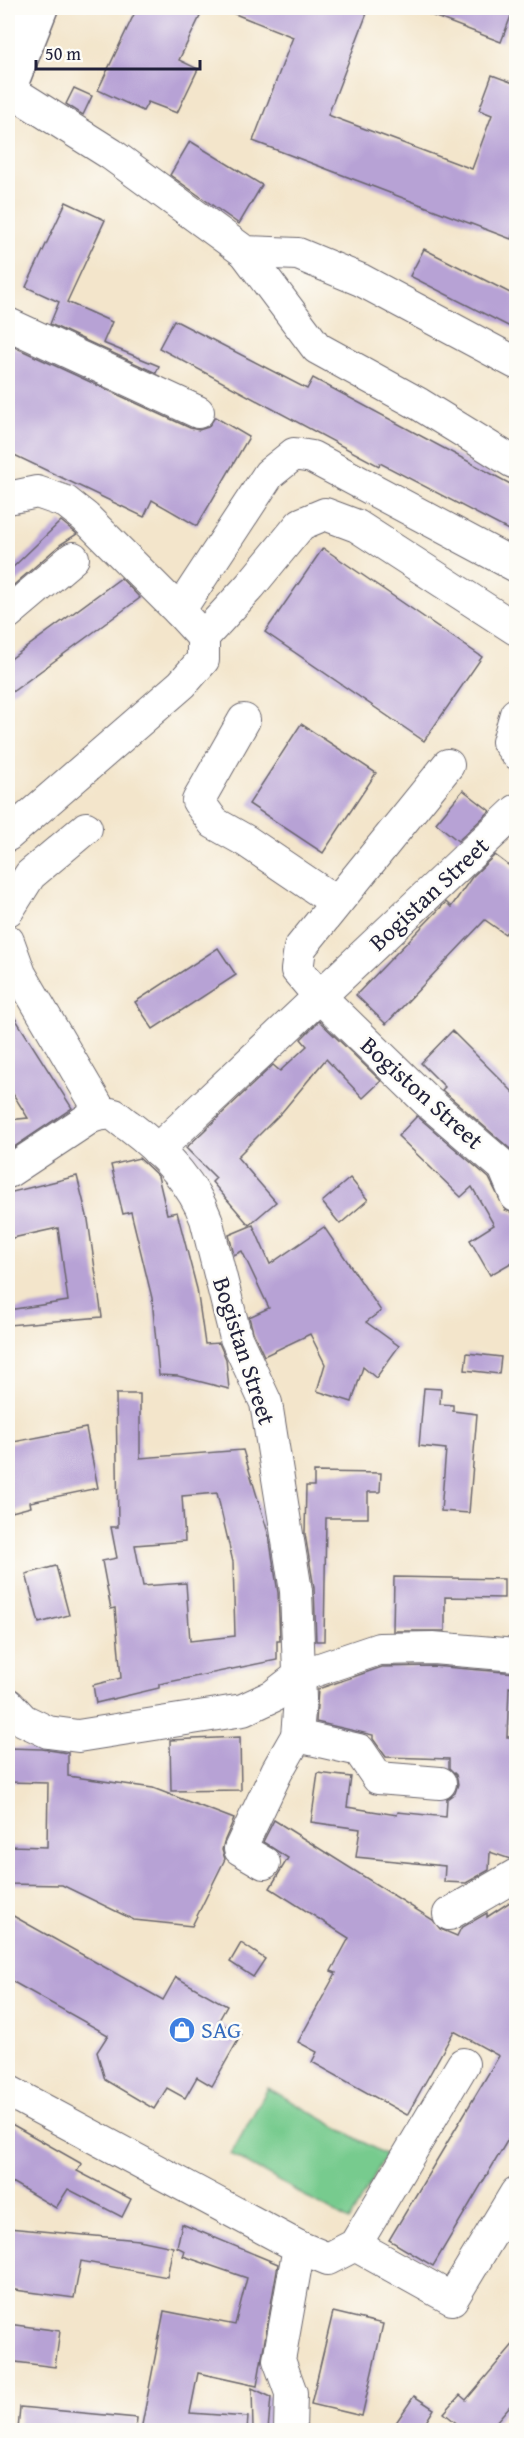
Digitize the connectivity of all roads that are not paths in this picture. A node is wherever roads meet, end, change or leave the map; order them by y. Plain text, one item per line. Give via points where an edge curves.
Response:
1 (16, 8) edge
2 (41, 8) edge
3 (8, 29) edge
4 (8, 90) edge
5 (245, 252) junction
6 (8, 324) edge
7 (516, 363) edge
8 (198, 412) dead end
9 (516, 459) edge
10 (8, 498) edge
11 (74, 558) dead end
12 (516, 566) edge
13 (13, 599) edge
14 (179, 611) junction
15 (516, 629) edge
16 (203, 638) junction
17 (516, 714) edge
18 (244, 720) dead end
19 (516, 753) edge
20 (448, 765) dead end
21 (516, 811) edge
22 (86, 828) dead end
23 (8, 835) edge
24 (336, 902) junction
25 (8, 910) edge
26 (8, 941) edge
27 (319, 996) junction
28 (102, 1114) junction
29 (157, 1150) junction
30 (8, 1172) edge
31 (516, 1196) edge
32 (516, 1655) edge
33 (299, 1676) junction
34 (8, 1704) edge
35 (297, 1736) junction
36 (440, 1783) dead end
37 (264, 1863) dead end
38 (516, 1875) edge
39 (449, 1914) dead end
40 (463, 2064) dead end
41 (8, 2091) edge
42 (516, 2193) edge
43 (355, 2245) junction
44 (299, 2247) junction
45 (290, 2430) edge

1 - 3 main road
2 - 4 main road
4 - 5 street via 111,154
5 - 7 street via 298,254 308,258 361,280
5 - 9 street via 317,348 513,462
6 - 8 street
10 - 14 street via 37,492 66,502
11 - 13 street
12 - 14 street via 312,457 294,454 269,474
14 - 16 street
15 - 16 street via 357,526 325,514 301,524
16 - 23 street via 203,660 182,684
17 - 19 street via 508,742
18 - 24 street via 198,801 214,823
20 - 24 street, Bogiston Street
21 - 27 street, Bogistan Street
22 - 25 street via 30,875
24 - 27 street, Bogiston Street via 300,948 297,970
26 - 28 street via 20,974
27 - 29 street, Bogistan Street
27 - 31 street, Bogiston Street via 427,1101 504,1167
28 - 29 street, Bogistan Street via 113,1114
28 - 30 street via 91,1117
29 - 33 street, Bogistan Street via 199,1201 236,1338 266,1403 296,1591
32 - 33 street via 434,1648 379,1649
33 - 34 street via 273,1696 243,1710 78,1736 48,1732 23,1720
33 - 35 street, Bogistan Street
35 - 36 street via 360,1750 378,1778
35 - 37 street via 240,1849
38 - 39 street
40 - 43 street
41 - 44 street
42 - 43 street via 452,2299
43 - 44 street via 328,2259
44 - 45 street via 279,2360 291,2393

